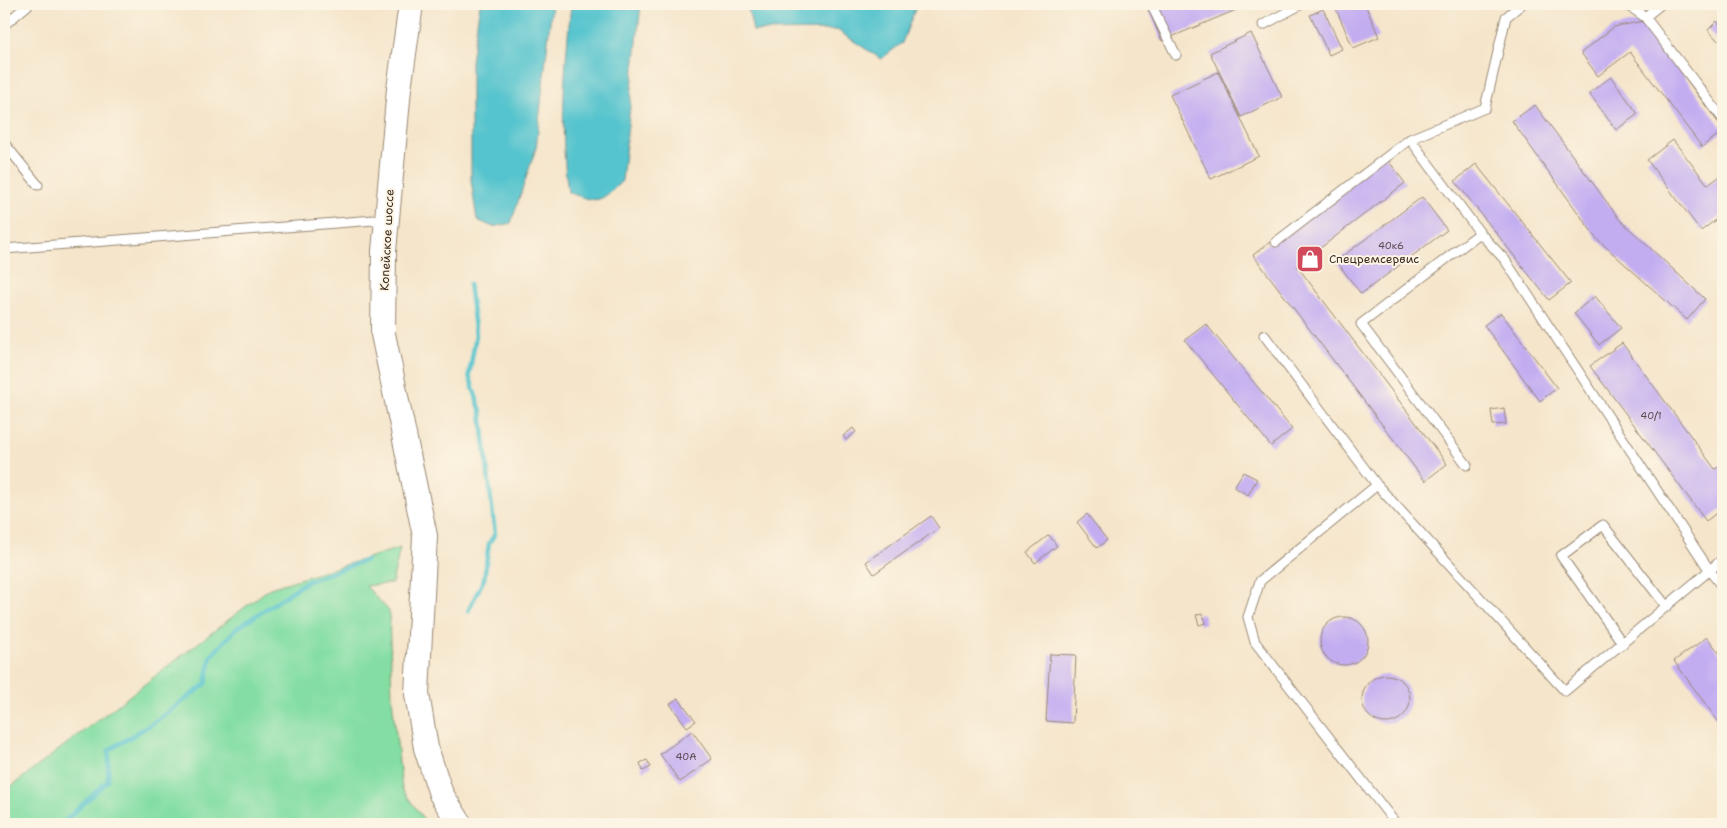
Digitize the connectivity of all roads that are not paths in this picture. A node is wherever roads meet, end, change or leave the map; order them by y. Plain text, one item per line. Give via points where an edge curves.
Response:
1 (29, 4) edge
2 (411, 4) edge
3 (1151, 4) edge
4 (1302, 4) edge
5 (1522, 4) edge
6 (1626, 4) edge
7 (1661, 4) edge
8 (1645, 17) junction
9 (4, 24) edge
10 (1264, 25) dead end
11 (1176, 56) dead end
12 (1723, 120) edge
13 (1410, 139) junction
14 (4, 143) edge
15 (38, 185) dead end
16 (387, 219) junction
17 (1480, 233) junction
18 (1276, 242) dead end
19 (4, 250) edge
20 (1264, 335) dead end
21 (1467, 464) dead end
22 (1377, 485) junction
23 (1723, 559) edge
24 (1710, 571) junction
25 (1723, 588) edge
26 (1667, 607) junction
27 (1623, 644) junction
28 (460, 824) edge
29 (1396, 824) edge

1 - 9 lane
2 - 16 street, Копейское шоссе
3 - 11 lane
4 - 10 lane
5 - 13 lane via 1506,17 1485,108
6 - 8 lane
7 - 8 lane
8 - 12 lane
13 - 17 lane
13 - 18 lane
14 - 15 lane
16 - 19 lane
16 - 28 street, Копейское шоссе via 383,334 425,536 416,694 426,748 440,794
17 - 21 lane via 1362,324
17 - 24 lane via 1505,260
20 - 22 lane
22 - 27 lane via 1566,691
22 - 29 lane via 1260,582 1248,617 1255,642
23 - 24 lane
24 - 25 lane
24 - 26 lane
26 - 27 lane
26 - 27 lane via 1603,525 1561,556

